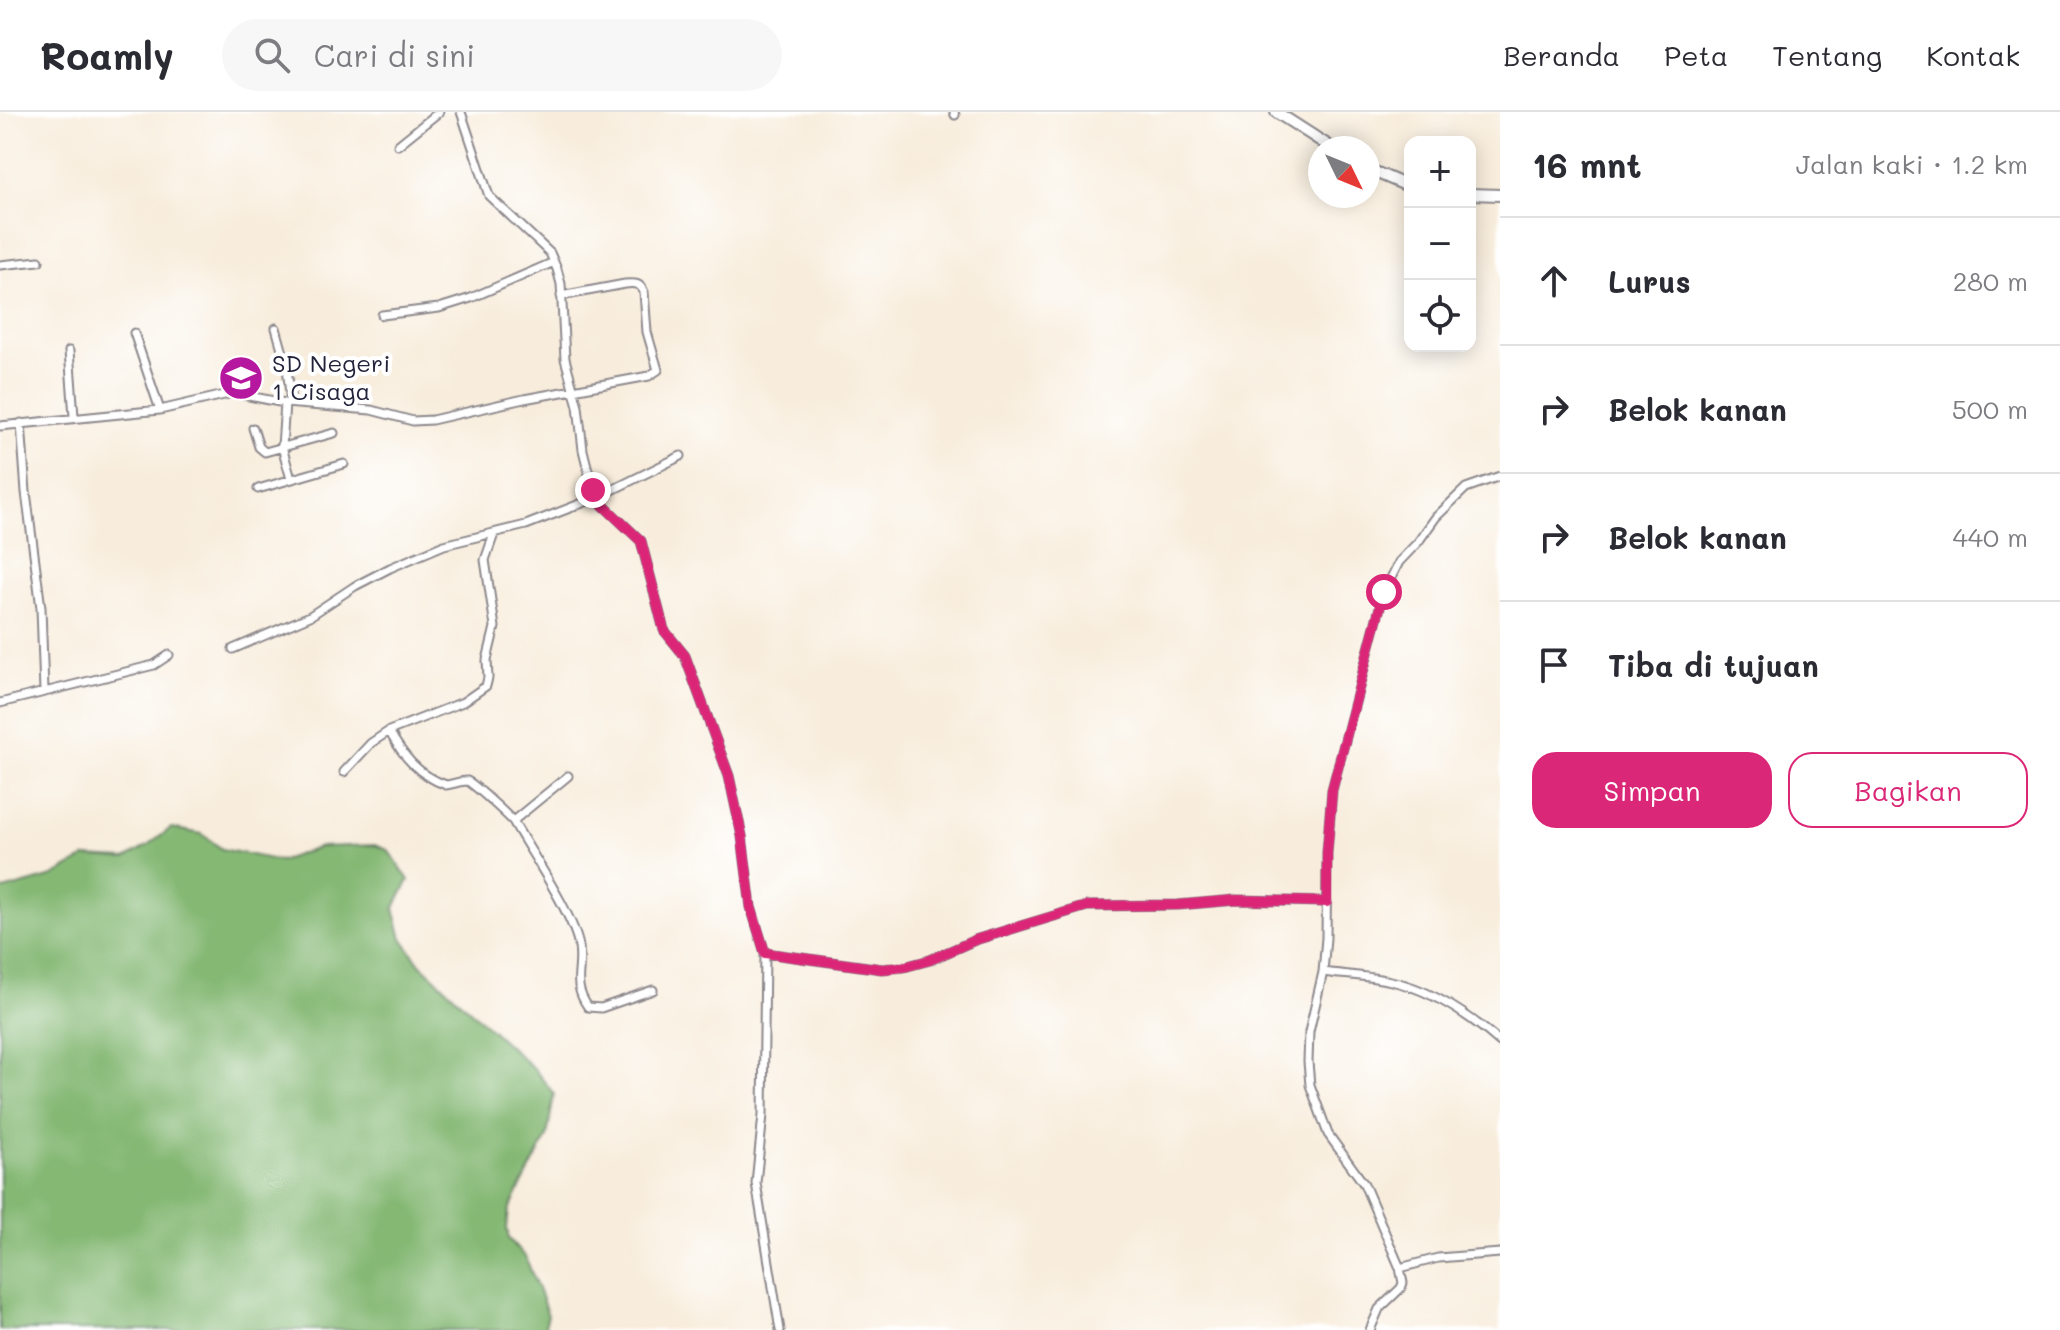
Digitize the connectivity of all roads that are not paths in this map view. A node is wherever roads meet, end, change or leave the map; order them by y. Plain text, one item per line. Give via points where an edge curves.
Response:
1 (439, 112) edge
2 (461, 112) edge
3 (1276, 112) edge
4 (1313, 136) edge
5 (398, 145) dead end
6 (1380, 174) edge
7 (1404, 184) edge
8 (1476, 195) edge
9 (1498, 197) edge
10 (39, 261) dead end
11 (554, 262) junction
12 (0, 265) edge
13 (561, 296) junction
14 (382, 315) dead end
15 (276, 328) dead end
16 (134, 333) dead end
17 (69, 351) dead end
18 (575, 390) junction
19 (288, 403) junction
20 (160, 410) junction
21 (74, 416) junction
22 (21, 423) junction
23 (0, 426) edge
24 (253, 428) dead end
25 (334, 433) dead end
26 (282, 447) junction
27 (681, 456) dead end
28 (344, 464) dead end
29 (1500, 476) edge
30 (291, 479) junction
31 (258, 489) dead end
32 (598, 497) junction
33 (494, 534) junction
34 (233, 649) dead end
35 (169, 655) dead end
36 (44, 691) junction
37 (0, 703) edge
38 (389, 731) junction
39 (344, 772) dead end
40 (568, 776) dead end
41 (513, 821) junction
42 (1327, 902) junction
43 (765, 953) junction
44 (1323, 972) junction
45 (653, 990) dead end
46 (1500, 1042) edge
47 (1500, 1253) edge
48 (1400, 1268) junction
49 (780, 1330) edge
50 (1370, 1330) edge

1 - 5 street
2 - 11 street via 489,196
3 - 4 main road
6 - 7 main road
8 - 9 main road
10 - 12 street
11 - 13 street
11 - 14 street via 439,308
13 - 18 street via 565,359
13 - 18 street via 633,283 642,287 647,332 659,366 649,376
15 - 19 street via 287,367
16 - 20 street
17 - 21 street
18 - 19 street via 413,421 371,410
18 - 32 street via 588,471
19 - 20 street via 228,393
19 - 26 street
20 - 21 street
21 - 22 street
22 - 23 street
22 - 36 street via 41,608
24 - 26 street via 263,451
25 - 26 street
26 - 30 street
27 - 32 street
28 - 30 street
29 - 42 street via 1466,488 1436,517 1399,562 1384,592 1332,790
30 - 31 street
32 - 33 street
32 - 43 street via 641,541 664,630 685,656 729,776 751,907
33 - 34 street via 444,545 390,568 310,616
33 - 38 street via 485,560 495,619 486,686 463,702
35 - 36 street via 154,665
36 - 37 street
38 - 39 street
38 - 41 street via 411,764 446,785 473,783
40 - 41 street
41 - 45 street via 580,948 577,975 588,1007 601,1008
42 - 43 street via 1087,906 975,940 930,960 882,969
42 - 44 street
43 - 49 street via 763,1115 756,1183
44 - 46 street via 1392,981 1420,991 1470,1016
44 - 48 street via 1309,1032 1310,1085 1328,1134 1364,1184
47 - 48 street via 1438,1258
48 - 50 street via 1401,1288 1379,1309

